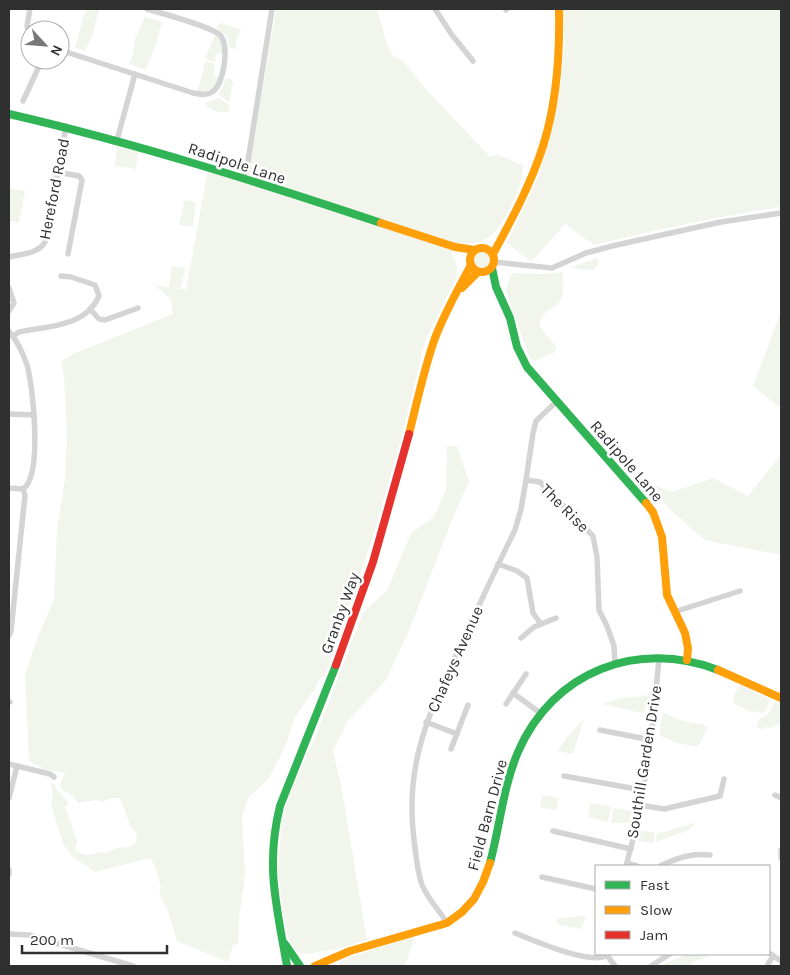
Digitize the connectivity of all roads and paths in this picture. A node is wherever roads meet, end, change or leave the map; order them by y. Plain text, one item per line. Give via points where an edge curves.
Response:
1 (147, 9) edge
2 (272, 9) edge
3 (435, 9) edge
4 (560, 9) edge
5 (70, 53) edge
6 (473, 61) dead end
7 (37, 70) edge
8 (135, 74) junction
9 (23, 101) dead end
10 (9, 114) edge
11 (66, 126) junction
12 (117, 140) junction
13 (57, 172) junction
14 (243, 178) junction
15 (781, 213) edge
16 (455, 247) junction
17 (475, 250) junction
18 (68, 254) dead end
19 (9, 257) edge
20 (492, 258) junction
21 (470, 262) junction
22 (481, 272) junction
23 (61, 276) dead end
24 (496, 287) junction
25 (9, 288) edge
26 (455, 295) junction
27 (138, 308) dead end
28 (90, 309) junction
29 (9, 311) edge
30 (11, 334) edge
31 (556, 402) junction
32 (9, 414) edge
33 (34, 415) junction
34 (526, 480) junction
35 (9, 488) edge
36 (23, 488) junction
37 (498, 564) junction
38 (740, 591) dead end
39 (674, 612) junction
40 (556, 618) dead end
41 (540, 624) junction
42 (9, 636) edge
43 (521, 638) dead end
44 (658, 658) junction
45 (687, 660) junction
46 (615, 663) junction
47 (526, 674) dead end
48 (513, 694) junction
49 (781, 698) edge
50 (506, 704) dead end
51 (468, 705) dead end
52 (540, 713) junction
53 (426, 722) junction
54 (600, 730) dead end
55 (457, 734) junction
56 (651, 740) junction
57 (451, 749) dead end
58 (9, 764) edge
59 (17, 766) junction
60 (564, 776) dead end
61 (54, 777) dead end
62 (724, 779) dead end
63 (642, 790) junction
64 (775, 795) dead end
65 (9, 798) edge
66 (781, 798) edge
67 (640, 805) junction
68 (553, 831) dead end
69 (631, 849) junction
70 (781, 850) edge
71 (710, 855) dead end
72 (781, 858) edge
73 (627, 865) edge
74 (662, 865) edge
75 (9, 870) edge
76 (9, 874) edge
77 (542, 877) dead end
78 (595, 888) edge
79 (447, 923) junction
80 (515, 933) dead end
81 (9, 934) edge
82 (282, 941) junction
83 (771, 954) edge
84 (606, 955) edge
85 (668, 955) edge
86 (781, 961) edge
87 (325, 964) edge
88 (133, 966) edge
89 (287, 966) edge
90 (300, 966) edge
91 (315, 966) edge
92 (615, 966) edge
93 (651, 966) edge
94 (767, 966) edge

1 - 8 street via 217,32 224,40 224,61 220,82 208,94
2 - 14 street
3 - 6 street
4 - 20 main road via 558,74 551,115 538,162
5 - 8 street
7 - 9 street
8 - 12 street
10 - 11 main road, Radipole Lane
11 - 12 main road, Radipole Lane
11 - 13 street, Hereford Road
12 - 14 main road, Radipole Lane
13 - 18 street via 79,176 82,180
13 - 19 street, Hereford Road via 44,245
14 - 16 main road, Radipole Lane
15 - 20 street via 721,222 612,246 552,268
16 - 17 main road, Radipole Lane
16 - 21 main road, Radipole Lane
17 - 20 main road, Radipole Lane via 481,248
17 - 21 main road, Granby Way
20 - 22 main road, Granby Way
20 - 24 main road, Radipole Lane
21 - 22 main road, Radipole Lane
21 - 26 main road, Granby Way
22 - 24 main road, Radipole Lane
22 - 26 main road, Granby Way
23 - 28 street via 95,285 99,296
24 - 31 main road, Radipole Lane via 527,367
25 - 29 street via 14,303
26 - 82 main road, Granby Way via 435,338 402,463 348,636 275,824 273,891
27 - 28 street via 105,320 99,319
28 - 30 street via 64,324
30 - 33 street via 27,364
31 - 34 street, Chafeys Avenue via 536,422
31 - 39 main road, Radipole Lane via 653,512 662,537 666,595
32 - 33 street
33 - 36 street via 32,467 28,483
34 - 37 street, Chafeys Avenue via 515,530
34 - 46 street, The Rise via 540,482 592,536 597,557 599,610 608,626
35 - 36 street
36 - 42 street via 25,495
37 - 41 street via 527,578 533,613
37 - 53 street, Chafeys Avenue
38 - 39 street
39 - 45 main road, Radipole Lane via 685,632
40 - 41 street
41 - 43 street
44 - 45 main road, Field Barn Drive
44 - 46 main road, Field Barn Drive
44 - 56 street, Southill Garden Drive
45 - 49 main road via 713,666
46 - 52 main road, Field Barn Drive via 571,684
47 - 48 street
48 - 50 street
48 - 52 street
51 - 55 street
52 - 79 main road, Field Barn Drive via 526,734 514,763 487,872 469,907
53 - 55 street
53 - 79 street, Chafeys Avenue via 412,784 412,822 421,883
54 - 56 street
55 - 57 street
56 - 63 street, Southill Garden Drive
58 - 59 street
59 - 61 street
59 - 65 street
60 - 63 street
62 - 67 street via 720,796 664,809
63 - 67 street, Southill Garden Drive
64 - 66 street
67 - 69 street, Southill Garden Drive
68 - 69 street
69 - 73 street, Southill Garden Drive
70 - 72 street
71 - 74 street via 692,854
75 - 76 street
77 - 78 street
79 - 87 main road, Field Barn Drive via 350,951
80 - 84 street via 563,950 600,958
81 - 88 street via 28,935
82 - 89 main road, Granby Way
82 - 90 main road, Granby Way
83 - 86 street
83 - 94 street
84 - 92 street
85 - 93 street
87 - 91 main road, Field Barn Drive

